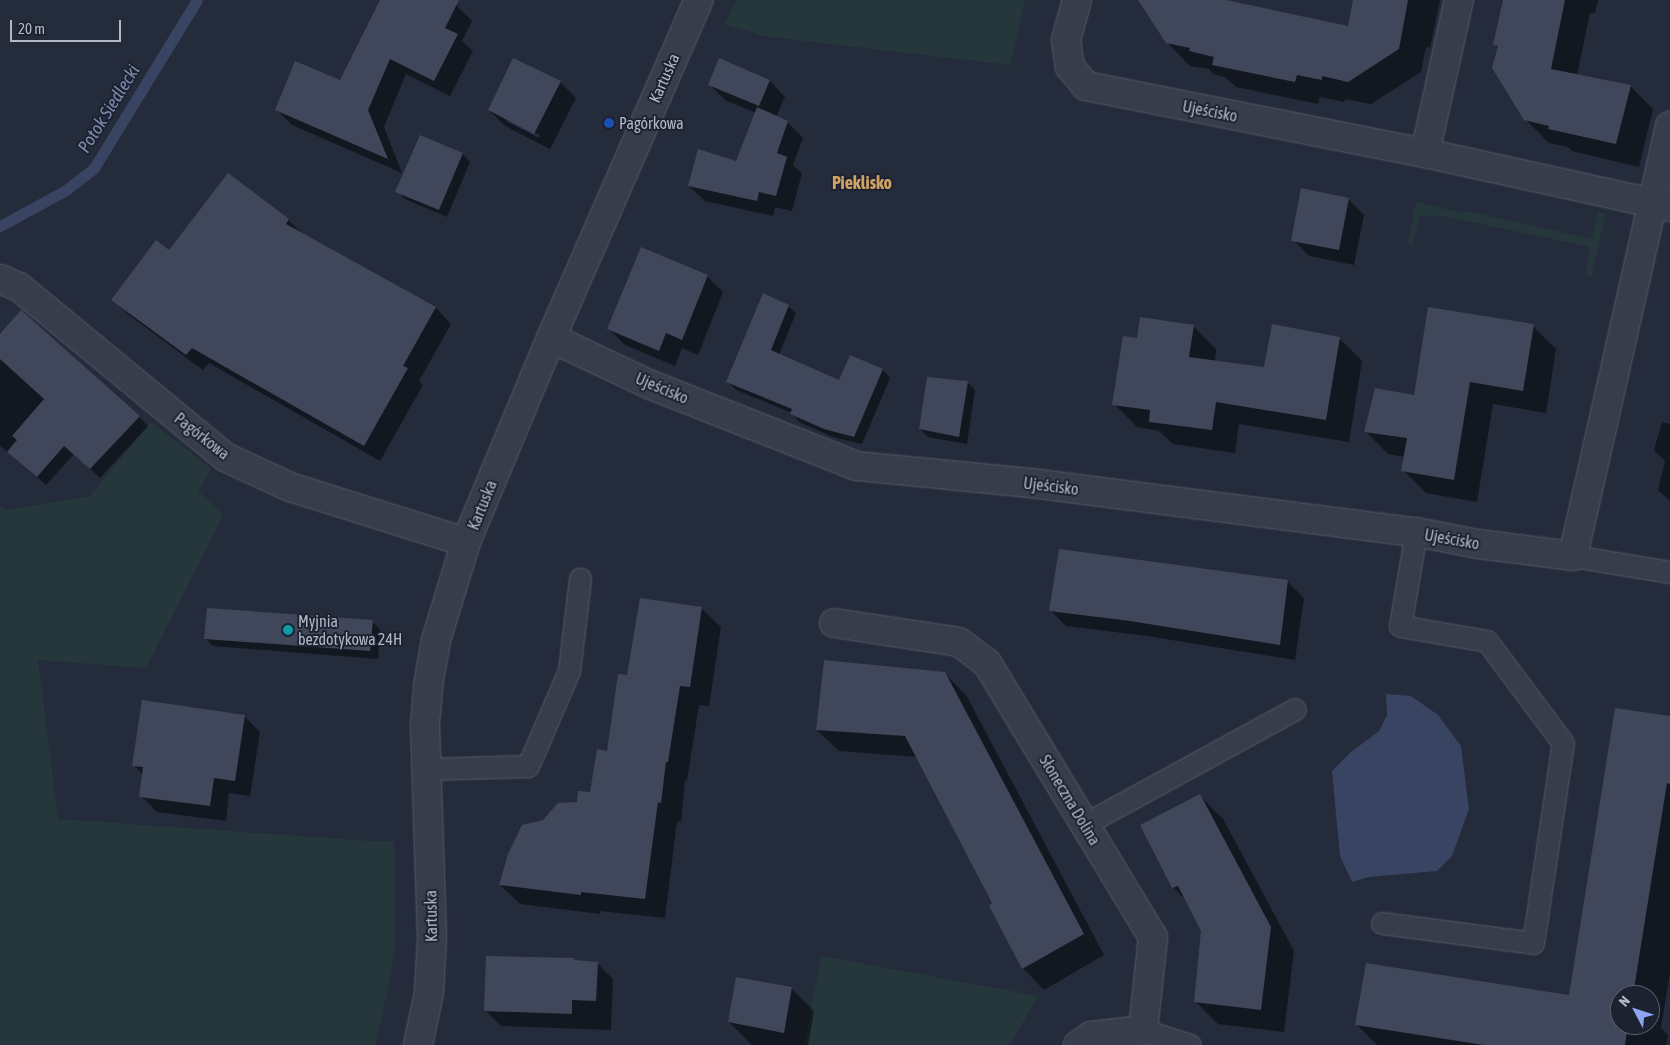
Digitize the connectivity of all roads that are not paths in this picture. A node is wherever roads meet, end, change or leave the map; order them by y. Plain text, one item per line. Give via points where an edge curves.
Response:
1 (699, 0) edge
2 (1077, 0) edge
3 (1459, 0) edge
4 (1670, 126) edge
5 (1425, 153) junction
6 (1661, 205) edge
7 (0, 279) edge
8 (551, 338) junction
9 (1416, 532) junction
10 (466, 542) junction
11 (1573, 556) junction
12 (1670, 572) edge
13 (580, 579) dead end
14 (834, 623) dead end
15 (1295, 709) dead end
16 (426, 769) junction
17 (1085, 824) junction
18 (1382, 923) dead end
19 (1143, 1030) junction
20 (418, 1045) edge
21 (1078, 1045) edge
22 (1190, 1045) edge

1 - 8 street, Kartuska
2 - 5 street, Ujeścisko via 1066,40 1070,67 1086,86
3 - 5 street
4 - 6 street
5 - 6 street, Ujeścisko
6 - 11 street
7 - 10 street, Pagórkowa via 19,287 226,457 290,487
8 - 9 street, Ujeścisko via 651,385 857,466 1031,483
8 - 10 street, Kartuska
9 - 11 street, Ujeścisko
9 - 18 lane via 1400,626 1487,641 1563,743 1534,943
10 - 16 street, Kartuska via 436,640 424,724
11 - 12 lane, Ujeścisko
13 - 16 lane via 569,671 528,766
14 - 17 street, Słoneczna Dolina via 959,642 986,663
15 - 17 lane
16 - 20 street, Kartuska via 432,937 428,993
17 - 19 street, Słoneczna Dolina via 1153,937
19 - 21 street via 1091,1036
19 - 22 lane

